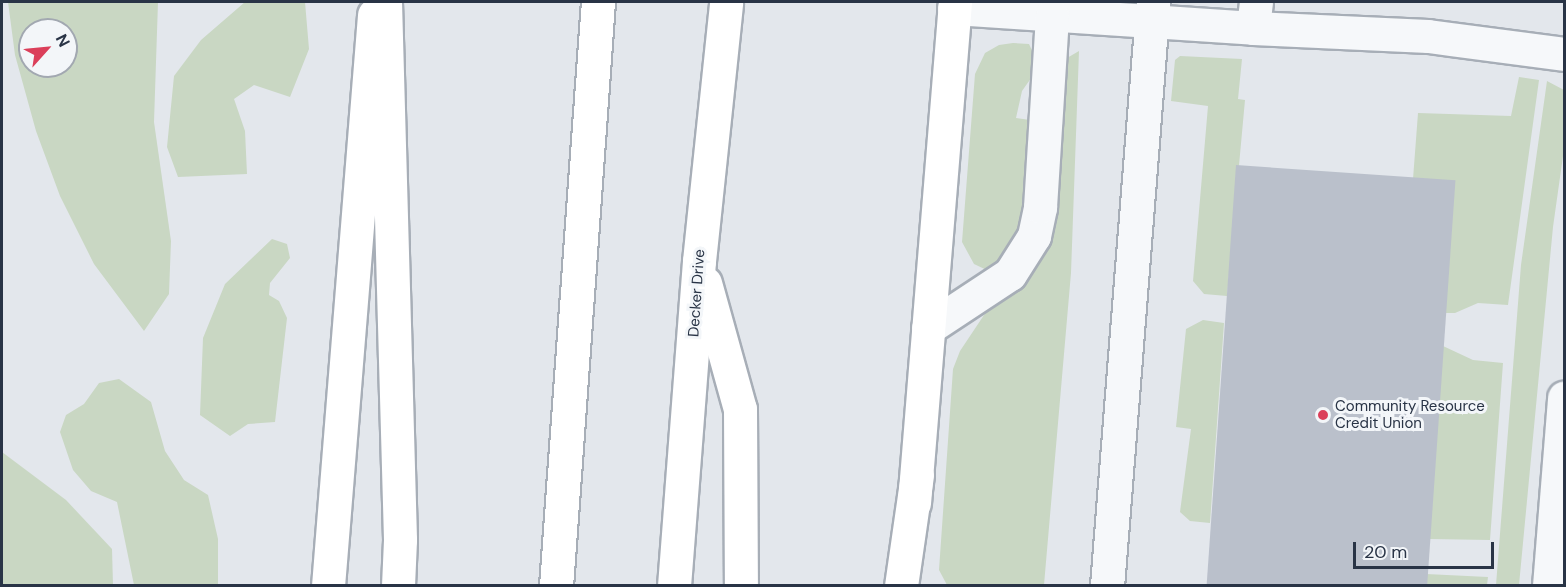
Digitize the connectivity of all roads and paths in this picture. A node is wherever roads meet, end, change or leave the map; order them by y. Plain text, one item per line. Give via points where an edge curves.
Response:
1 (375, 2) edge
2 (385, 2) edge
3 (598, 2) edge
4 (726, 2) edge
5 (954, 5) edge
6 (1152, 12) edge
7 (1052, 15) junction
8 (1255, 15) edge
9 (1564, 54) edge
10 (699, 261) junction
11 (928, 328) junction
12 (1564, 398) edge
13 (917, 475) junction
14 (1555, 574) edge
15 (328, 585) edge
16 (398, 585) edge
17 (556, 585) edge
18 (674, 585) edge
19 (741, 585) edge
20 (901, 585) edge
21 (908, 585) edge
22 (1107, 585) edge

1 - 15 main road
2 - 16 main road via 400,540
3 - 17 main road
4 - 10 main road, Decker Drive
5 - 7 lane
5 - 11 main road
6 - 7 lane
6 - 8 lane
6 - 22 lane
7 - 11 lane via 1040,207 1034,236 1010,274
8 - 9 lane
10 - 18 main road, Decker Drive
10 - 19 main road via 740,409
11 - 13 main road
12 - 14 lane
13 - 20 main road
13 - 21 main road

